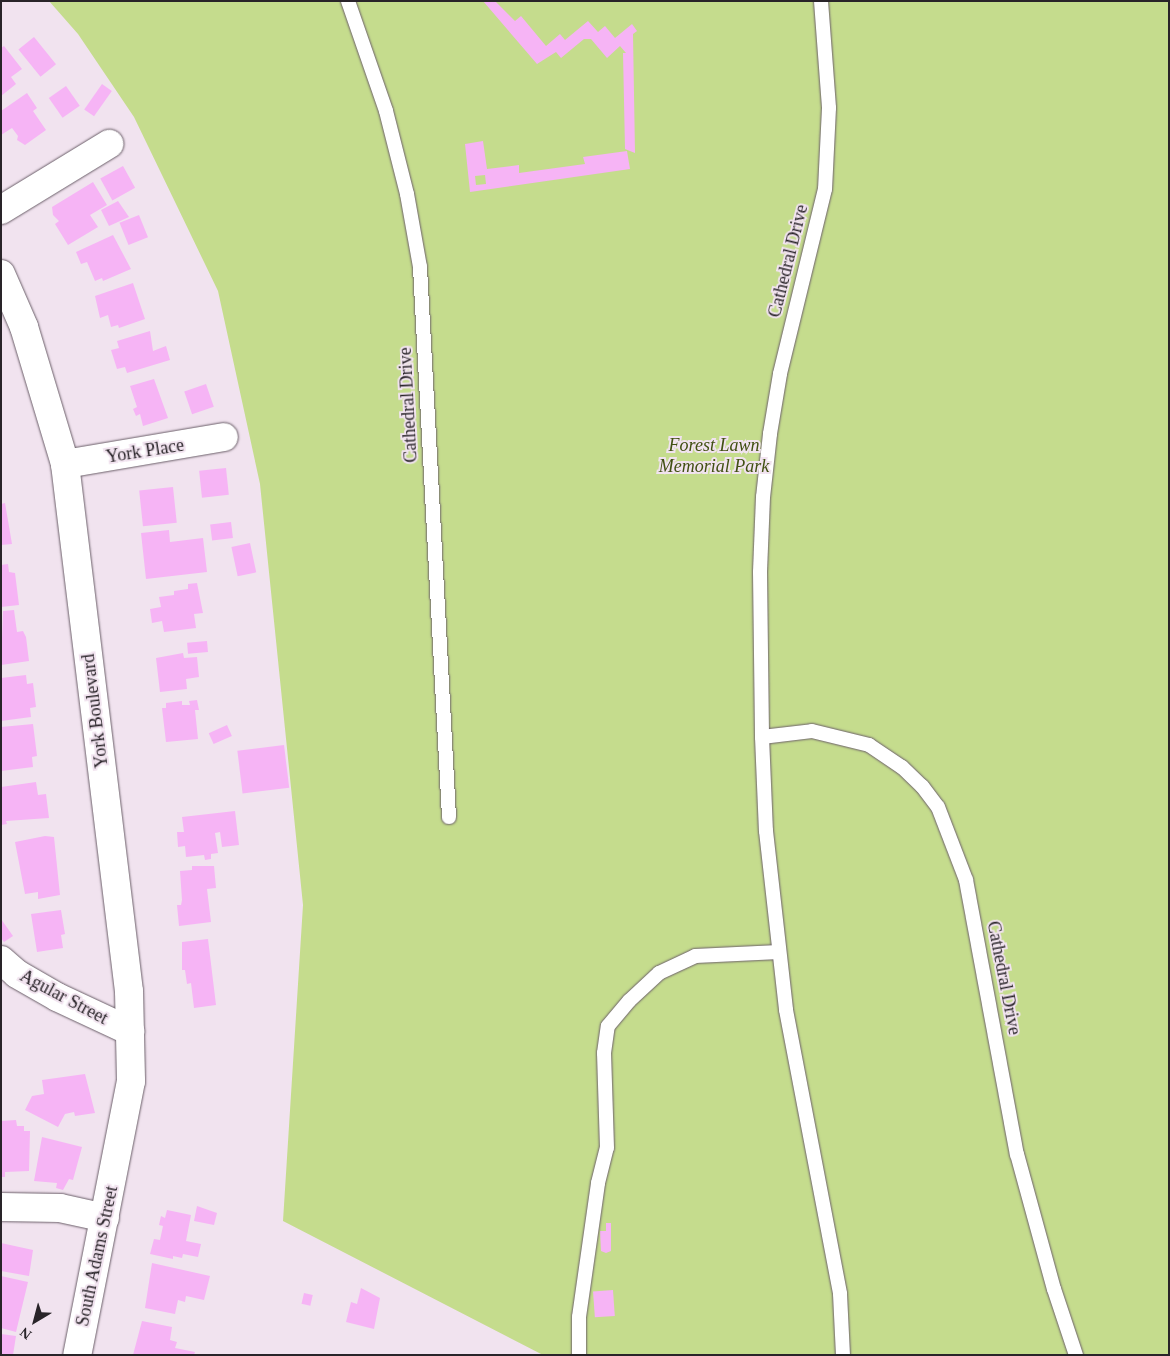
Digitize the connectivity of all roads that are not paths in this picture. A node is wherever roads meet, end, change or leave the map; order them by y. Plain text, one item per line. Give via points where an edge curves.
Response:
1 (348, 1) edge
2 (821, 1) edge
3 (109, 144) dead end
4 (1, 210) edge
5 (1, 274) edge
6 (224, 437) dead end
7 (65, 464) junction
8 (762, 737) junction
9 (449, 817) dead end
10 (779, 952) junction
11 (1, 960) edge
12 (130, 1031) junction
13 (118, 1157) joint
14 (1, 1207) edge
15 (105, 1218) junction
16 (77, 1355) edge
17 (580, 1355) edge
18 (843, 1355) edge
19 (1076, 1355) edge

1 - 9 lane, Cathedral Drive via 386,111 407,194 420,267
2 - 8 lane, Cathedral Drive via 829,108 825,180 780,374 770,434 760,572
3 - 4 street
5 - 7 street, York Boulevard via 24,327
6 - 7 street, York Place
7 - 12 street, York Boulevard via 129,991
8 - 10 lane, Cathedral Drive via 766,832
8 - 19 lane, Cathedral Drive via 812,731 869,745 902,767 938,807 966,880 1017,1154 1054,1289
10 - 17 lane via 695,956 659,973 608,1026 604,1053 607,1148 598,1183 579,1317
10 - 18 lane, Cathedral Drive via 812,1157 840,1294
11 - 12 street, Agular Street via 17,974 58,997
12 - 13 street, York Boulevard via 130,1081
13 - 15 street, South Adams Street
14 - 15 street via 60,1208
15 - 16 street, South Adams Street

